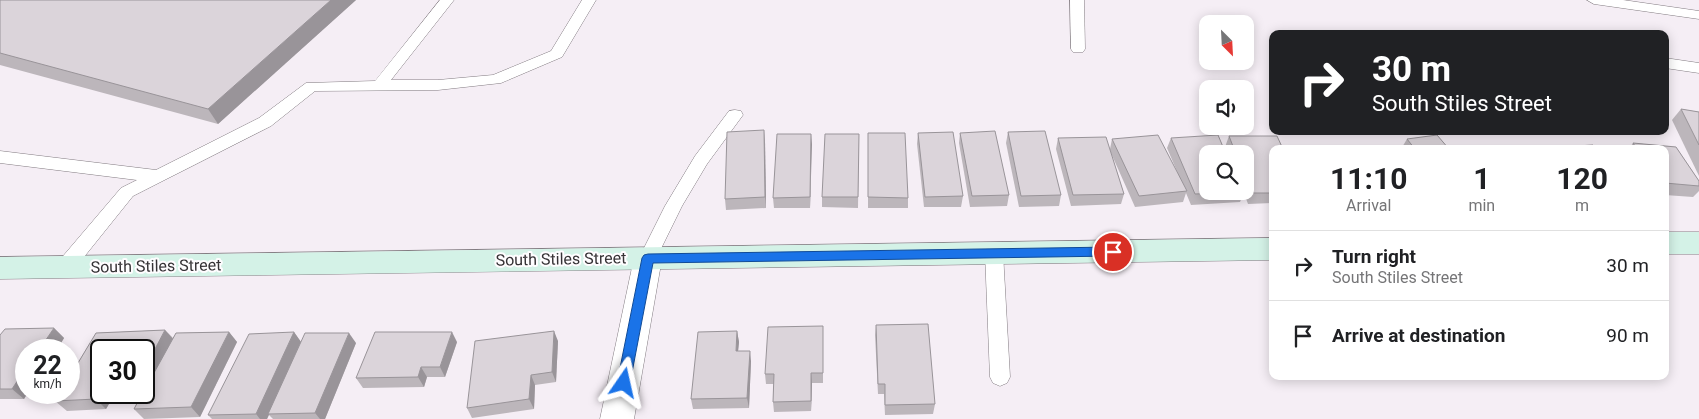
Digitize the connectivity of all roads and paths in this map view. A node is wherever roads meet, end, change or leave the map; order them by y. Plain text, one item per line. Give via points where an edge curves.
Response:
1 (447, 0) edge
2 (589, 0) edge
3 (1077, 0) edge
4 (1594, 0) edge
5 (1699, 15) edge
6 (1078, 49) dead end
7 (1669, 64) edge
8 (1699, 68) edge
9 (379, 86) junction
10 (735, 116) dead end
11 (0, 156) edge
12 (157, 176) junction
13 (1699, 243) edge
14 (1669, 244) edge
15 (1269, 249) edge
16 (994, 253) junction
17 (648, 258) junction
18 (65, 267) junction
19 (0, 268) edge
20 (1000, 377) dead end
21 (617, 419) edge

1 - 9 lane
2 - 9 lane via 556,54 496,80
3 - 6 lane
4 - 5 lane
7 - 8 lane
9 - 12 lane via 310,86 265,122
10 - 17 lane via 701,160
11 - 12 lane
12 - 18 lane via 127,192
13 - 14 main road
15 - 16 main road, South Stiles Street
16 - 17 main road, South Stiles Street
16 - 20 lane
17 - 18 main road, South Stiles Street
17 - 21 street
18 - 19 main road, South Stiles Street

